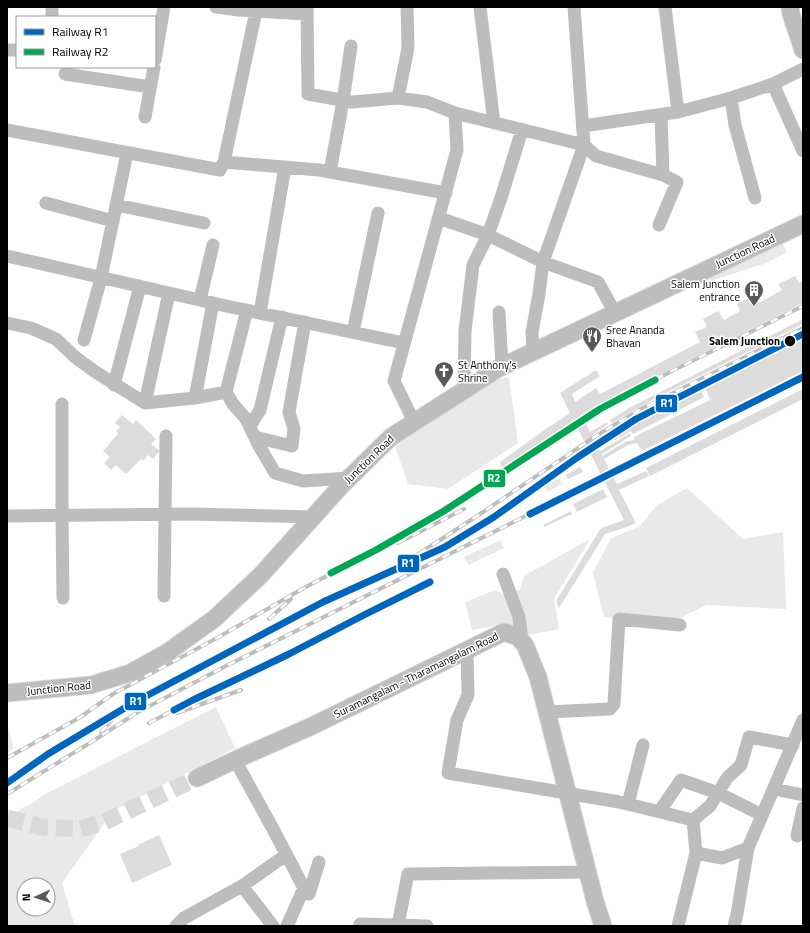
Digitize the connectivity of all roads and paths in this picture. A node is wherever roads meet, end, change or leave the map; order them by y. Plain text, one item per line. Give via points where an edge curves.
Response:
1 (164, 7) edge
2 (216, 7) edge
3 (407, 7) edge
4 (480, 7) edge
5 (574, 7) edge
6 (664, 7) edge
7 (788, 9) edge
8 (307, 10) edge
9 (256, 11) junction
10 (351, 46) dead end
11 (803, 50) edge
12 (156, 54) edge
13 (154, 68) edge
14 (803, 69) edge
15 (65, 74) dead end
16 (772, 84) junction
17 (150, 87) junction
18 (398, 98) junction
19 (731, 98) junction
20 (343, 101) junction
21 (678, 112) junction
22 (455, 113) junction
23 (661, 115) junction
24 (145, 117) dead end
25 (494, 123) junction
26 (583, 126) junction
27 (7, 130) edge
28 (522, 130) junction
29 (584, 145) junction
30 (803, 152) edge
31 (127, 153) junction
32 (224, 162) junction
33 (285, 167) junction
34 (330, 172) junction
35 (663, 175) junction
36 (446, 193) junction
37 (755, 198) dead end
38 (46, 203) dead end
39 (116, 205) junction
40 (378, 213) dead end
41 (439, 218) junction
42 (113, 221) junction
43 (204, 223) dead end
44 (803, 224) edge
45 (659, 225) dead end
46 (488, 235) junction
47 (213, 245) dead end
48 (7, 256) edge
49 (543, 262) junction
50 (101, 278) junction
51 (140, 286) junction
52 (169, 293) junction
53 (200, 300) junction
54 (213, 303) junction
55 (247, 310) junction
56 (499, 312) dead end
57 (260, 313) junction
58 (615, 313) junction
59 (282, 317) junction
60 (305, 322) junction
61 (7, 323) edge
62 (353, 332) junction
63 (84, 340) dead end
64 (404, 343) junction
65 (533, 352) junction
66 (502, 366) junction
67 (114, 384) junction
68 (464, 390) junction
69 (226, 392) junction
70 (195, 398) junction
71 (145, 403) junction
72 (62, 404) dead end
73 (414, 422) junction
74 (252, 431) junction
75 (166, 436) dead end
76 (350, 478) junction
77 (165, 514) junction
78 (62, 515) junction
79 (7, 516) edge
80 (314, 517) junction
81 (503, 574) dead end
82 (164, 596) dead end
83 (63, 598) dead end
84 (680, 625) dead end
85 (522, 641) junction
86 (467, 650) junction
87 (7, 693) edge
88 (547, 712) junction
89 (803, 720) edge
90 (643, 745) dead end
91 (792, 745) junction
92 (235, 760) junction
93 (197, 778) tunnel mouth
94 (774, 789) junction
95 (568, 793) junction
96 (718, 793) junction
97 (803, 795) edge
98 (628, 804) junction
99 (803, 808) edge
100 (659, 812) junction
101 (762, 815) junction
102 (693, 820) junction
103 (797, 836) dead end
104 (748, 848) junction
105 (696, 853) junction
106 (286, 855) junction
107 (319, 862) dead end
108 (588, 872) junction
109 (242, 886) junction
110 (304, 888) junction
111 (183, 923) edge
112 (398, 925) junction
113 (273, 926) edge
114 (287, 926) edge
115 (360, 926) edge
116 (427, 926) edge
117 (603, 926) edge
118 (678, 926) edge
119 (734, 926) edge

1 - 12 street
2 - 9 street
3 - 18 street via 408,48
4 - 25 street
5 - 26 street
6 - 21 street
7 - 11 main road
8 - 9 street
8 - 20 street via 308,94
9 - 32 street
10 - 20 street
13 - 17 street
14 - 16 street
15 - 17 street
16 - 19 street
16 - 30 street
17 - 24 street
18 - 20 street
18 - 22 street via 427,102
19 - 21 street
19 - 37 street via 735,125
20 - 34 street
21 - 23 street
22 - 25 street
22 - 36 street via 457,150
23 - 26 street
23 - 35 street
25 - 28 street
26 - 29 street
27 - 31 street
28 - 29 street
28 - 46 street
29 - 35 street via 596,156
29 - 49 street
31 - 32 street via 220,170
31 - 39 street
32 - 33 street
33 - 34 street
33 - 57 street
34 - 36 street
35 - 45 street via 677,182
36 - 41 street
38 - 42 street
39 - 42 street
39 - 43 street
40 - 62 street
41 - 46 street
41 - 64 street
42 - 50 street
44 - 58 main road, Junction Road
46 - 49 street
46 - 68 street via 473,265 465,331
47 - 53 street
48 - 50 street
49 - 58 street via 598,282
49 - 65 street via 532,332
50 - 51 street
50 - 63 street
51 - 52 street
51 - 67 street
52 - 53 street
52 - 71 street
53 - 54 street
54 - 55 street
54 - 70 street
55 - 57 street
55 - 69 street
56 - 66 street
57 - 59 street
58 - 65 main road, Junction Road
59 - 60 street
59 - 74 street via 260,410
60 - 62 street
60 - 74 street via 289,412 294,428 292,446
61 - 67 street via 32,328 56,339
62 - 64 street
64 - 73 street via 394,381
65 - 66 main road, Junction Road
66 - 68 main road, Junction Road
67 - 71 street
68 - 73 main road, Junction Road
69 - 70 street
69 - 74 street
70 - 71 street
72 - 78 street
73 - 76 main road, Junction Road via 390,437
74 - 76 street via 275,473 303,481
75 - 77 street
76 - 80 main road, Junction Road
77 - 78 street
77 - 80 street
77 - 82 street
78 - 79 street
78 - 83 street
80 - 87 main road, Junction Road via 260,576 214,619 168,652 130,672 91,685
81 - 85 street via 519,618
84 - 88 street via 618,619 614,704 610,709
85 - 86 main road, Suramangalam - Tharamangalam Road via 504,632
85 - 88 main road via 538,677
86 - 92 main road, Suramangalam - Tharamangalam Road via 312,726
86 - 95 street via 468,695 457,720 448,773
88 - 95 main road
89 - 91 street
90 - 98 street
91 - 94 street
91 - 96 street via 749,737 741,765
92 - 93 main road, Suramangalam - Tharamangalam Road
92 - 106 street
94 - 97 street
94 - 101 street
95 - 98 street
95 - 108 main road
96 - 100 street via 681,780
96 - 101 street
96 - 102 street via 710,806
98 - 100 street
99 - 103 street
100 - 102 street
101 - 104 street
102 - 105 street
104 - 105 street via 722,858
104 - 119 street
105 - 118 street
106 - 109 street
106 - 110 street
107 - 110 street via 309,894
108 - 112 street via 408,874
108 - 117 main road
109 - 111 street
109 - 113 street
110 - 114 street
112 - 115 street
112 - 116 street

